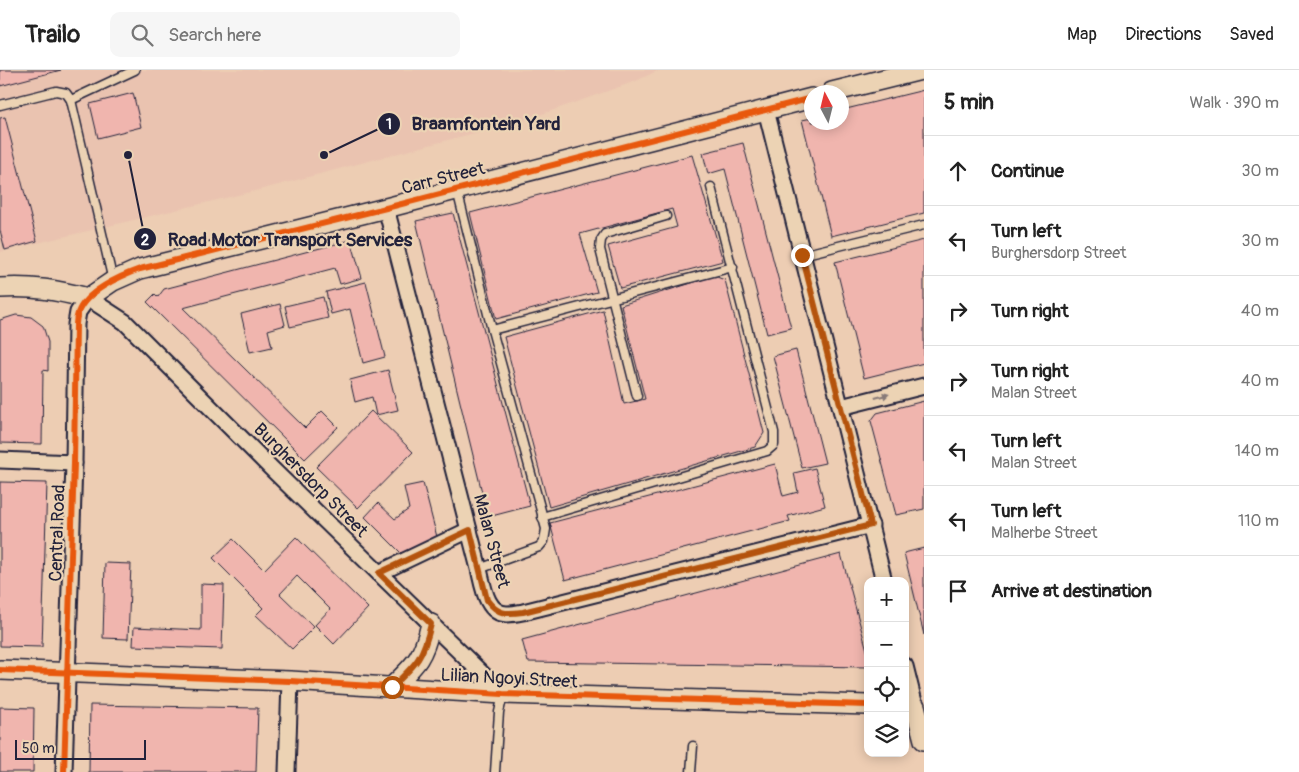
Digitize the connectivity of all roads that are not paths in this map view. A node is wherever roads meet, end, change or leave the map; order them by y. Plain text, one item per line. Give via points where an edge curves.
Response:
1 (135, 70) edge
2 (921, 70) edge
3 (849, 88) edge
4 (71, 100) junction
5 (804, 100) edge
6 (0, 105) edge
7 (766, 110) junction
8 (711, 187) dead end
9 (457, 190) junction
10 (387, 215) junction
11 (666, 216) dead end
12 (924, 225) edge
13 (802, 255) junction
14 (732, 267) junction
15 (113, 281) junction
16 (0, 288) edge
17 (88, 298) junction
18 (612, 299) junction
19 (492, 330) junction
20 (924, 386) edge
21 (637, 396) dead end
22 (840, 407) junction
23 (0, 460) edge
24 (74, 463) junction
25 (542, 516) junction
26 (871, 525) junction
27 (470, 530) junction
28 (479, 569) junction
29 (379, 573) junction
30 (883, 577) edge
31 (431, 624) junction
32 (905, 667) edge
33 (0, 670) edge
34 (68, 672) junction
35 (290, 681) junction
36 (392, 687) junction
37 (503, 694) junction
38 (915, 705) edge
39 (864, 706) edge
40 (924, 740) edge
41 (693, 746) dead end
42 (64, 772) edge
43 (287, 772) edge
44 (495, 772) edge
45 (691, 772) edge

1 - 4 lane
2 - 3 street
4 - 6 lane via 66,93 56,90
4 - 15 lane
5 - 7 street, Carr Street
7 - 9 street, Carr Street
7 - 13 street
8 - 14 lane
9 - 10 street, Carr Street
9 - 19 lane
10 - 15 street, Carr Street via 140,269
10 - 27 street, Malan Street
11 - 18 lane via 605,234 601,240 600,249
12 - 13 lane
13 - 22 street
14 - 18 lane
14 - 25 lane via 774,432 774,445 767,451
15 - 17 street, Carr Street
16 - 17 street via 57,290
17 - 24 street, Central Road via 78,312 76,324
17 - 29 street, Burghersdorp Street via 125,322
18 - 19 lane
18 - 21 lane
19 - 25 lane
22 -> 20 street
22 - 26 street
23 - 24 street
24 - 34 street, Central Road
25 - 28 lane via 546,529 539,547
26 - 28 street, Malan Street via 523,612 505,614 493,608 487,600
26 - 30 street
27 - 28 street, Malan Street
27 - 29 street
29 - 31 street, Burghersdorp Street
31 - 36 street via 419,659
31 - 37 street, Burghersdorp Street
32 - 38 street
33 - 34 street, Lilian Ngoyi Street
34 - 35 street, Lilian Ngoyi Street
34 - 42 street, Central Road
35 - 36 street, Lilian Ngoyi Street
35 - 43 street
36 - 37 street, Lilian Ngoyi Street
37 - 39 street, Lilian Ngoyi Street
37 - 44 lane
38 - 40 street
41 - 45 lane

